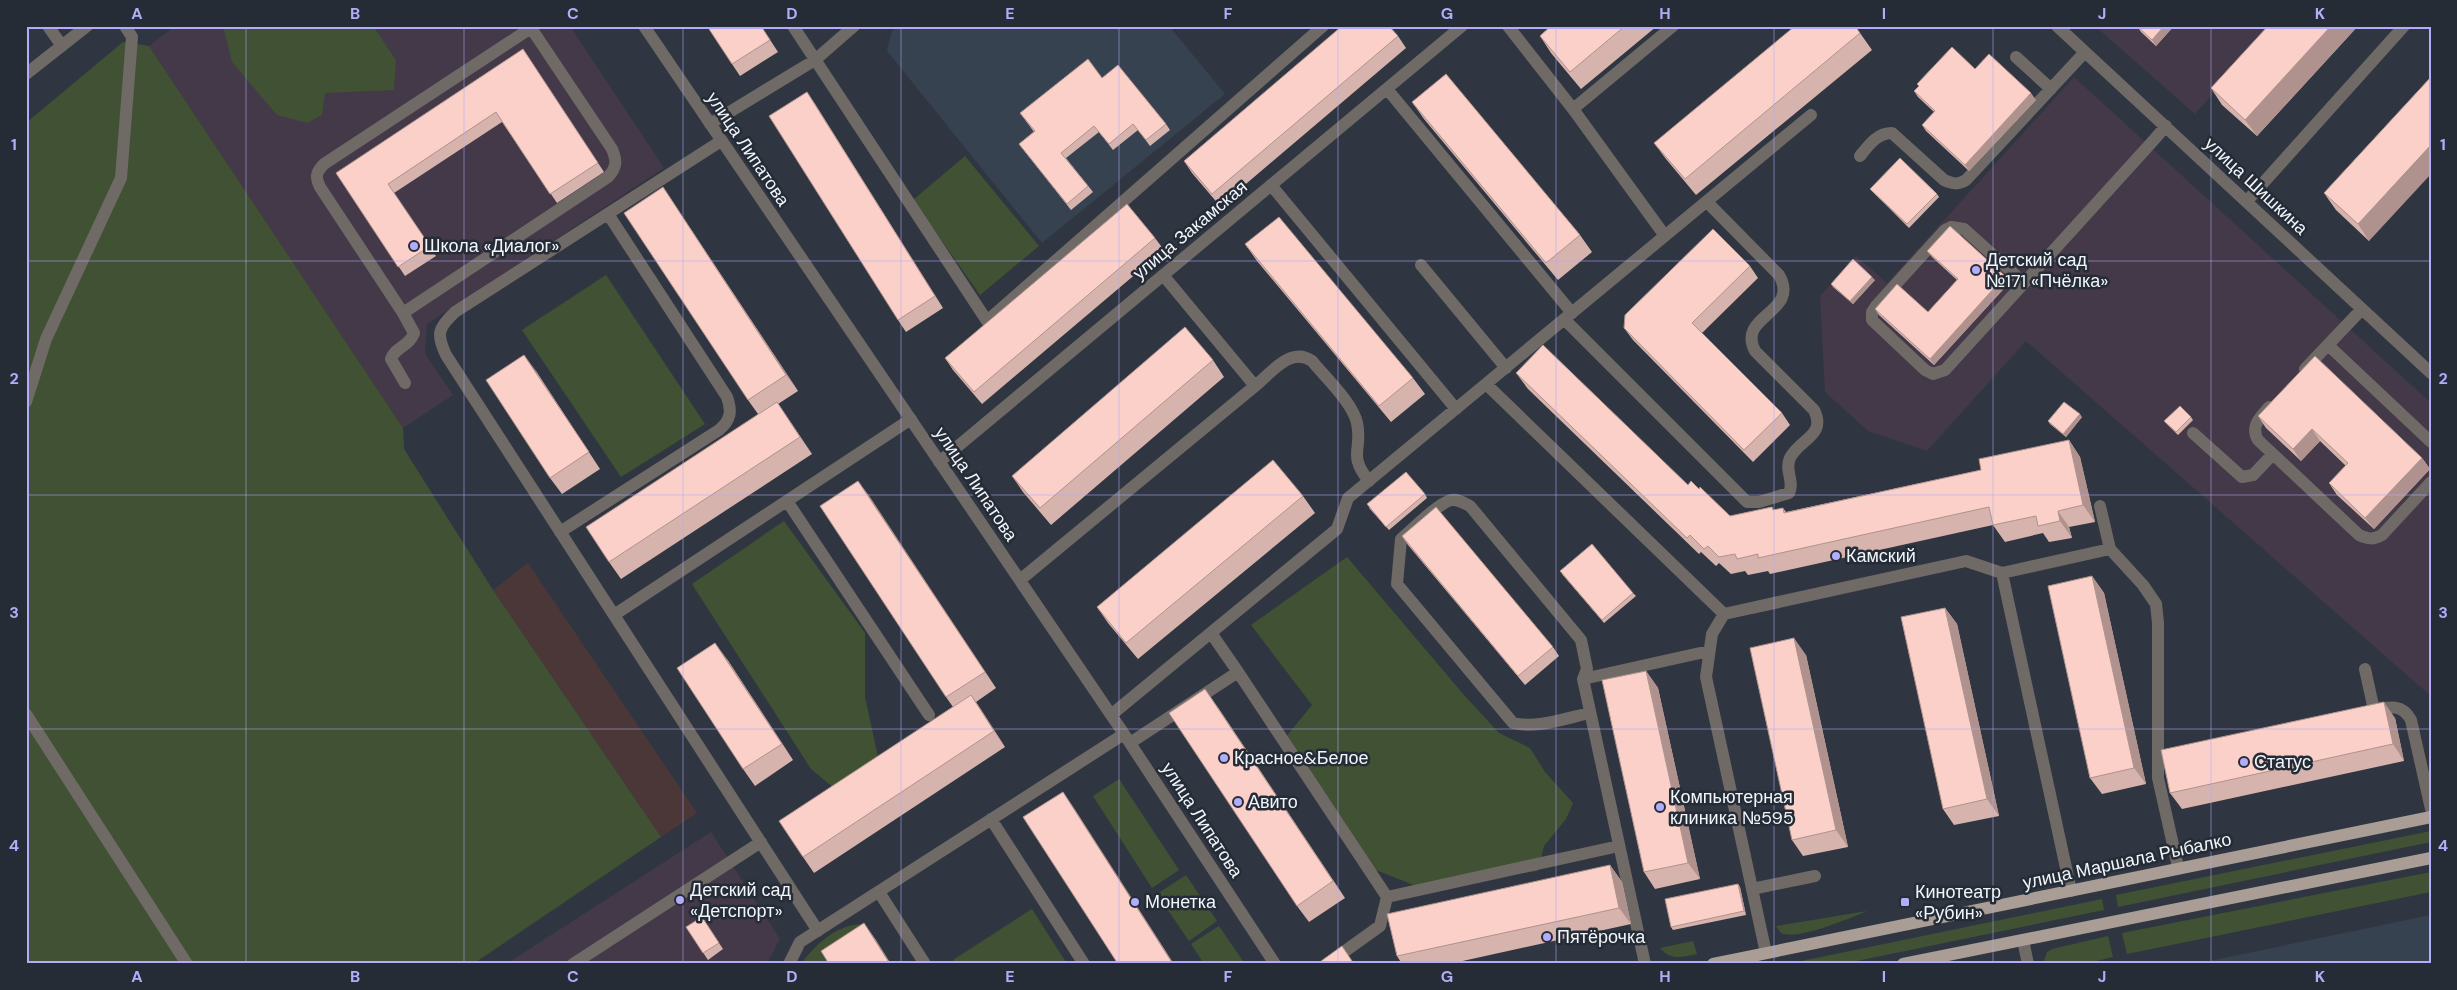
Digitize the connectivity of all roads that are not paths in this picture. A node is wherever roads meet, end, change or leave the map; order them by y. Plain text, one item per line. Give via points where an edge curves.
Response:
1 (48, 26) edge
2 (86, 26) edge
3 (125, 26) edge
4 (644, 26) edge
5 (793, 26) edge
6 (854, 26) edge
7 (1323, 26) edge
8 (1462, 26) edge
9 (1508, 26) edge
10 (1673, 26) edge
11 (2057, 26) edge
12 (2404, 26) edge
13 (532, 27) edge
14 (62, 46) junction
15 (2086, 52) junction
16 (2016, 57) dead end
17 (815, 60) junction
18 (26, 74) edge
19 (1386, 89) junction
20 (2051, 90) junction
21 (1573, 109) junction
22 (1811, 115) dead end
23 (710, 124) junction
24 (2166, 126) junction
25 (721, 141) junction
26 (1860, 156) dead end
27 (1271, 185) junction
28 (1706, 202) junction
29 (2247, 202) junction
30 (608, 214) junction
31 (1665, 236) junction
32 (1421, 265) dead end
33 (1163, 275) junction
34 (2024, 283) junction
35 (2362, 309) junction
36 (402, 313) junction
37 (1568, 316) junction
38 (2328, 346) junction
39 (1506, 368) junction
40 (2431, 373) edge
41 (2296, 379) edge
42 (405, 383) dead end
43 (1486, 384) junction
44 (1255, 386) junction
45 (2277, 400) edge
46 (26, 402) edge
47 (1456, 409) junction
48 (911, 419) junction
49 (2193, 433) dead end
50 (2431, 442) edge
51 (2273, 454) junction
52 (940, 462) junction
53 (1369, 481) junction
54 (2431, 482) edge
55 (787, 500) junction
56 (2100, 506) dead end
57 (560, 532) junction
58 (2110, 549) junction
59 (2002, 573) junction
60 (1020, 580) junction
61 (1724, 614) junction
62 (614, 615) junction
63 (1211, 633) junction
64 (1709, 652) junction
65 (2365, 669) dead end
66 (1238, 672) junction
67 (1583, 679) junction
68 (2374, 710) junction
69 (1590, 713) junction
70 (26, 714) edge
71 (2355, 714) edge
72 (929, 715) dead end
73 (1111, 715) junction
74 (1127, 739) junction
75 (2431, 809) edge
76 (2431, 817) edge
77 (991, 819) junction
78 (760, 842) junction
79 (1620, 846) junction
80 (2431, 858) edge
81 (2178, 867) junction
82 (1815, 876) dead end
83 (1752, 889) junction
84 (2071, 891) junction
85 (879, 892) junction
86 (1387, 897) junction
87 (818, 931) junction
88 (2023, 940) junction
89 (1766, 953) junction
90 (187, 964) edge
91 (573, 964) edge
92 (789, 964) edge
93 (925, 964) edge
94 (1084, 964) edge
95 (1275, 964) edge
96 (1327, 964) edge
97 (1645, 964) edge
98 (1713, 964) edge
99 (1903, 964) edge
100 (2028, 964) edge

1 - 14 street
2 - 14 street
3 - 46 street via 132,37 121,178 46,339
4 - 23 street, улица Липатова
5 - 17 street
6 - 17 street
7 - 17 street via 987,321
8 - 19 street, улица Закамская
9 - 21 street
10 - 21 street
11 - 15 street, улица Шишкина
12 - 29 street
13 - 36 street via 612,149 616,158 615,169 608,177
13 - 36 street via 317,171 320,187
14 - 18 street
15 - 20 street
15 - 24 street, улица Шишкина
16 - 20 street
17 - 23 street
19 - 27 street, улица Закамская
19 - 37 street
20 - 26 street via 1960,184 1944,180 1892,133 1877,137
21 - 31 street
22 - 28 street
23 - 25 street, улица Липатова
24 - 29 street, улица Шишкина
24 - 34 street
25 - 30 street
25 - 48 street, улица Липатова
27 - 33 street, улица Закамская
27 - 47 street
28 - 31 street
28 - 37 street via 1779,275 1785,285 1779,304 1756,326 1750,342 1818,418 1813,434 1790,458 1792,489 1789,493 1759,502 1747,502
29 - 35 street, улица Шишкина
30 - 57 street via 455,312 442,325 439,341
30 - 57 street via 726,396 730,415 719,430
31 - 37 street
32 - 39 street
33 - 44 street
33 - 52 street, улица Закамская
34 - 34 street via 1939,374 1925,370 1872,320 1876,306 1951,227 1964,230
35 - 38 street
35 - 40 street, улица Шишкина
36 - 42 street via 414,333 391,359
37 - 39 street
38 - 41 street
38 - 50 street
39 - 43 street
43 - 47 street
43 - 61 street
44 - 53 street via 1288,358 1297,355 1312,361 1350,407 1357,422 1357,463
44 - 60 street
45 - 51 street via 2254,426 2258,440
47 - 53 street
48 - 52 street, улица Липатова
48 - 55 street
49 - 51 street via 2242,477 2253,475
51 - 54 street via 2367,539 2382,534
52 - 60 street, улица Липатова
53 - 63 street via 1348,498 1337,528
55 - 62 street
55 - 72 street
56 - 58 street
57 - 62 street
58 - 59 street
58 - 81 street via 2156,604 2163,756 2158,778
59 - 61 street via 1966,561
59 - 84 street
60 - 73 street, улица Липатова
61 - 64 street via 1712,634
62 - 78 street
63 - 66 street
63 - 73 street
64 - 67 street
64 - 83 street via 1706,677
65 - 68 street
66 - 74 street
66 - 86 street
67 - 69 street
67 - 69 street via 1587,668 1581,640 1470,506 1453,500 1444,504 1401,539 1397,584 1512,722 1535,725
68 - 71 street
68 - 75 street via 2398,707 2407,712
69 - 79 street
70 - 90 street
73 - 74 street, улица Липатова
74 - 77 street
74 - 95 street, улица Липатова
76 - 81 main road, улица Маршала Рыбалко
77 - 85 street
77 - 94 street
78 - 87 street
78 - 91 street
79 - 86 street
79 - 97 street
80 - 88 main road
81 - 84 main road, улица Маршала Рыбалко
82 - 83 street
83 - 89 street
84 - 89 main road, улица Маршала Рыбалко
85 - 87 street
85 - 93 street
86 - 96 street via 1380,926
87 - 92 street via 800,942
88 - 99 main road
88 - 100 street
89 - 98 main road, улица Маршала Рыбалко

